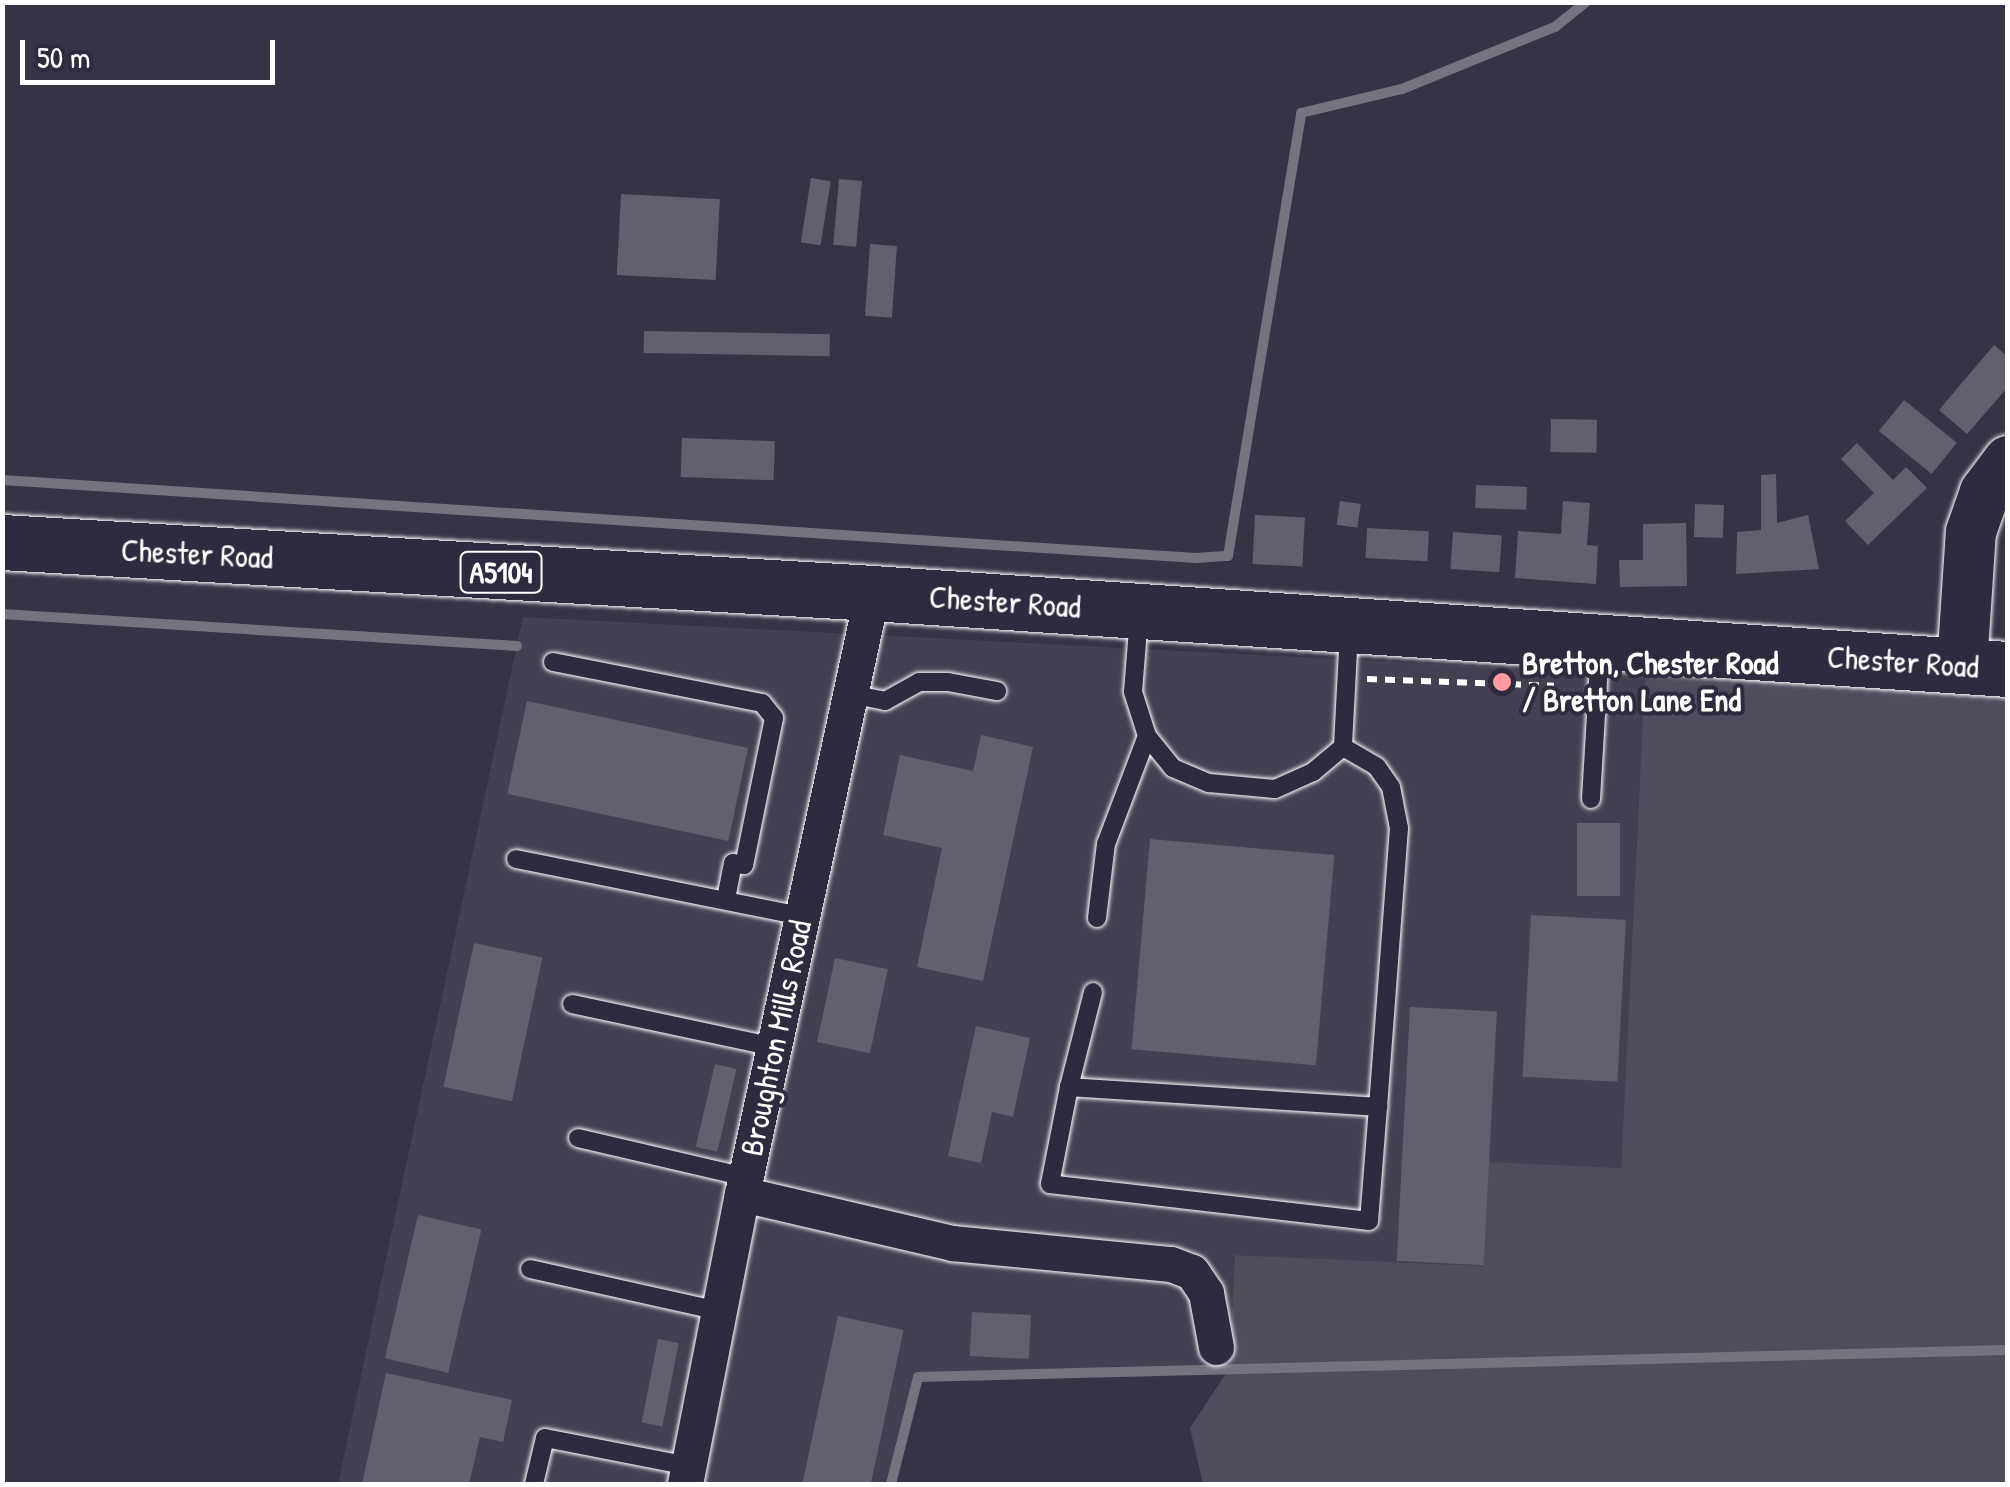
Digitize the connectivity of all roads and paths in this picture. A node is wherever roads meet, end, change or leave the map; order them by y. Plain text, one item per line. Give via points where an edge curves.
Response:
1 (2008, 461) edge
2 (2, 542) edge
3 (872, 593) junction
4 (1139, 612) junction
5 (1350, 626) junction
6 (1600, 642) junction
7 (552, 662) dead end
8 (1985, 668) edge
9 (996, 691) dead end
10 (850, 694) junction
11 (1147, 736) junction
12 (1343, 748) junction
13 (1591, 800) dead end
14 (516, 859) dead end
15 (726, 899) junction
16 (802, 916) junction
17 (1097, 918) dead end
18 (1093, 992) dead end
19 (572, 1004) dead end
20 (774, 1047) junction
21 (1069, 1086) junction
22 (1378, 1107) junction
23 (578, 1138) dead end
24 (744, 1186) junction
25 (530, 1269) dead end
26 (719, 1311) junction
27 (1216, 1347) dead end
28 (687, 1475) edge
29 (534, 1484) edge

1 - 8 street via 1986,492 1971,532
2 - 3 main road, Chester Road / A5104
3 - 4 main road, Chester Road / A5104
3 - 10 street, Broughton Mills Road
4 - 5 main road, Chester Road / A5104
4 - 11 lane via 1133,692
5 - 6 main road, Chester Road / A5104
5 - 12 lane
6 - 8 main road, Chester Road / A5104
6 - 13 lane
7 - 15 lane via 762,703 774,718 744,865 732,863
9 - 10 lane via 919,682 885,701
10 - 16 street, Broughton Mills Road
11 - 12 lane via 1172,768 1248,790 1276,789
11 - 17 lane via 1106,844
12 - 22 lane via 1377,767 1390,787 1400,828
14 - 15 lane
15 - 16 lane
16 - 20 street, Broughton Mills Road
18 - 21 lane
19 - 20 lane
20 - 24 street, Broughton Mills Road
21 - 22 lane
21 - 22 lane via 1050,1184 1369,1221
23 - 24 lane
24 - 26 street, Broughton Mills Road
24 - 27 street via 952,1243 1171,1264 1192,1272 1206,1293
25 - 26 lane
26 - 28 street, Broughton Mills Road
28 - 29 lane via 545,1438

